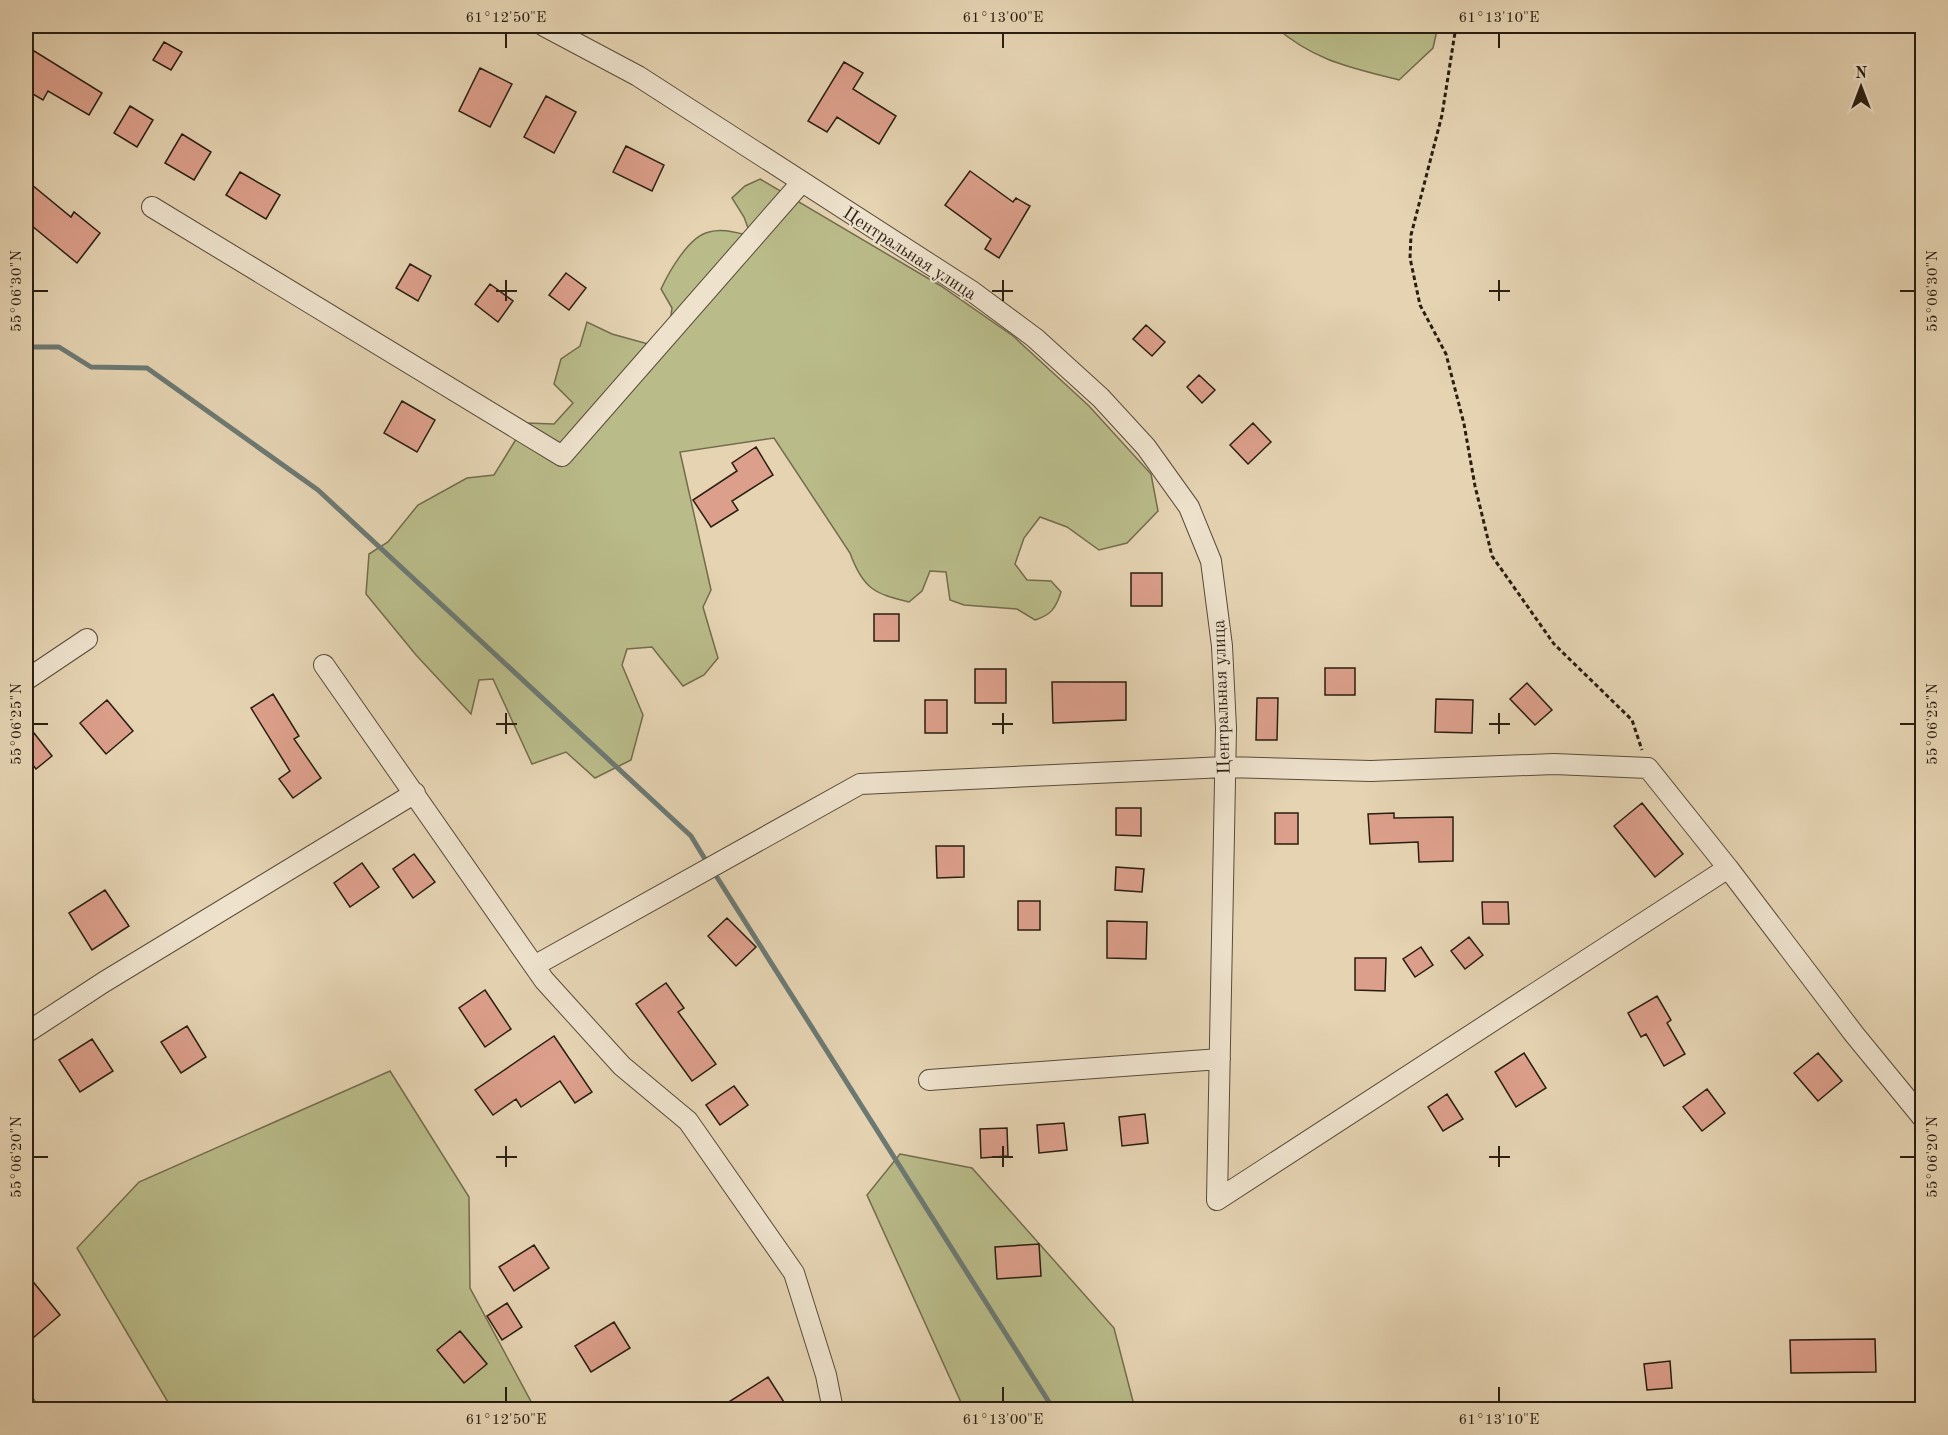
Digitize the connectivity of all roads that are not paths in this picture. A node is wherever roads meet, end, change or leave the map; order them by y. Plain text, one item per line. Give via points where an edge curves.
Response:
1 (544, 26) edge
2 (801, 183) junction
3 (152, 207) dead end
4 (87, 639) dead end
5 (324, 665) dead end
6 (26, 680) edge
7 (1225, 767) junction
8 (415, 794) junction
9 (1728, 868) junction
10 (534, 966) junction
11 (26, 1034) edge
12 (1220, 1059) junction
13 (929, 1080) dead end
14 (1923, 1117) edge
15 (833, 1410) edge

1 - 2 street, Центральная улица via 638,76
2 - 3 street via 562,456
2 - 7 street, Центральная улица via 973,292 1035,338 1101,398 1146,447 1189,507 1211,561 1222,646
4 - 6 street
5 - 8 street
7 - 9 street via 1371,771 1554,764 1648,768
7 - 10 street via 860,784
7 - 12 street, Центральная улица
8 - 10 street
8 - 11 street via 104,982
9 - 12 street, Центральная улица via 1217,1200
9 - 14 street via 1854,1034
10 - 15 street via 622,1066 688,1121 794,1273
12 - 13 street

